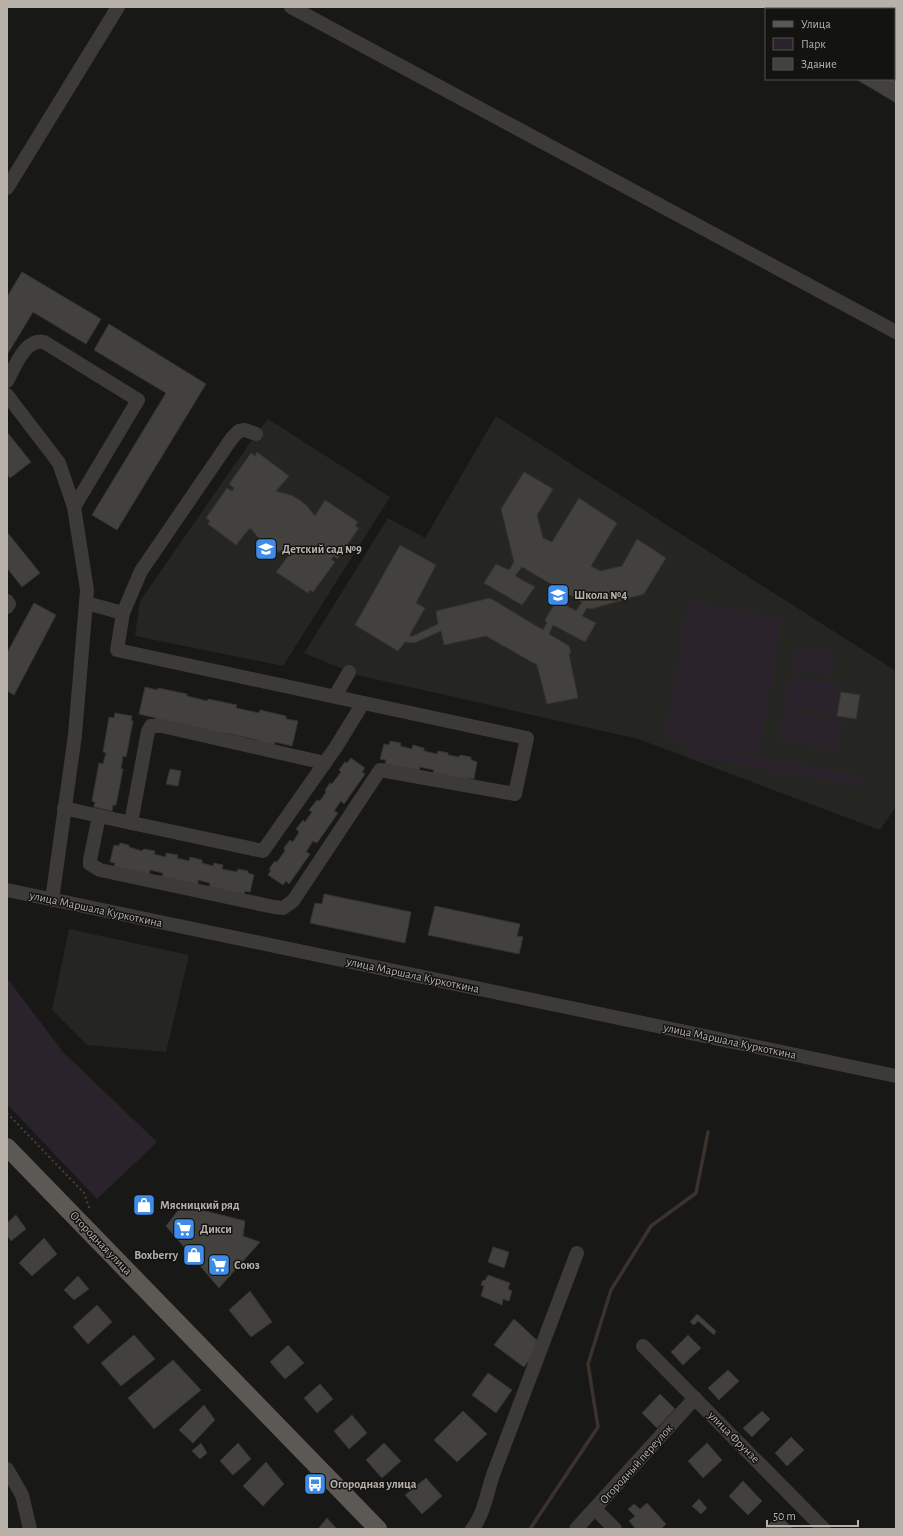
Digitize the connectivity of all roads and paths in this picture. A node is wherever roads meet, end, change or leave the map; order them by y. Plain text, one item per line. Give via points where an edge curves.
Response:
1 (118, 7) edge
2 (290, 7) edge
3 (7, 188) edge
4 (896, 332) edge
5 (7, 381) edge
6 (7, 395) edge
7 (256, 434) dead end
8 (74, 507) junction
9 (7, 601) edge
10 (86, 603) junction
11 (7, 607) edge
12 (123, 613) junction
13 (349, 672) dead end
14 (335, 696) junction
15 (363, 703) junction
16 (325, 763) junction
17 (64, 808) junction
18 (98, 816) junction
19 (131, 823) junction
20 (7, 890) edge
21 (52, 900) junction
22 (896, 1076) edge
23 (7, 1147) edge
24 (576, 1253) dead end
25 (643, 1346) dead end
26 (695, 1398) junction
27 (7, 1469) edge
28 (595, 1509) junction
29 (30, 1529) edge
30 (378, 1529) edge
31 (472, 1529) edge
32 (576, 1529) edge
33 (615, 1529) edge
34 (824, 1529) edge

1 - 3 street
2 - 4 street
5 - 8 street via 26,349 39,341 138,400
6 - 8 street via 59,463
7 - 12 street via 239,430 232,438 141,571
8 - 10 street via 87,590
9 - 11 street
10 - 12 street
10 - 17 street via 75,735
12 - 14 street via 117,650
13 - 14 street
14 - 15 street
15 - 16 street
15 - 18 street via 526,738 515,794 380,770 293,901 284,908 100,870 90,864
16 - 19 street via 263,851
16 - 19 street via 162,726 151,726
17 - 18 street
17 - 21 street
18 - 19 street
20 - 21 street, улица Маршала Куркоткина
21 - 22 street, улица Маршала Куркоткина
23 - 30 main road, Огородная улица
24 - 31 street via 482,1510
25 - 26 street, улица Фрунзе
26 - 28 street, Огородный переулок
26 - 34 street, улица Фрунзе
27 - 29 street via 22,1495
28 - 32 street, Огородный переулок
28 - 33 street

